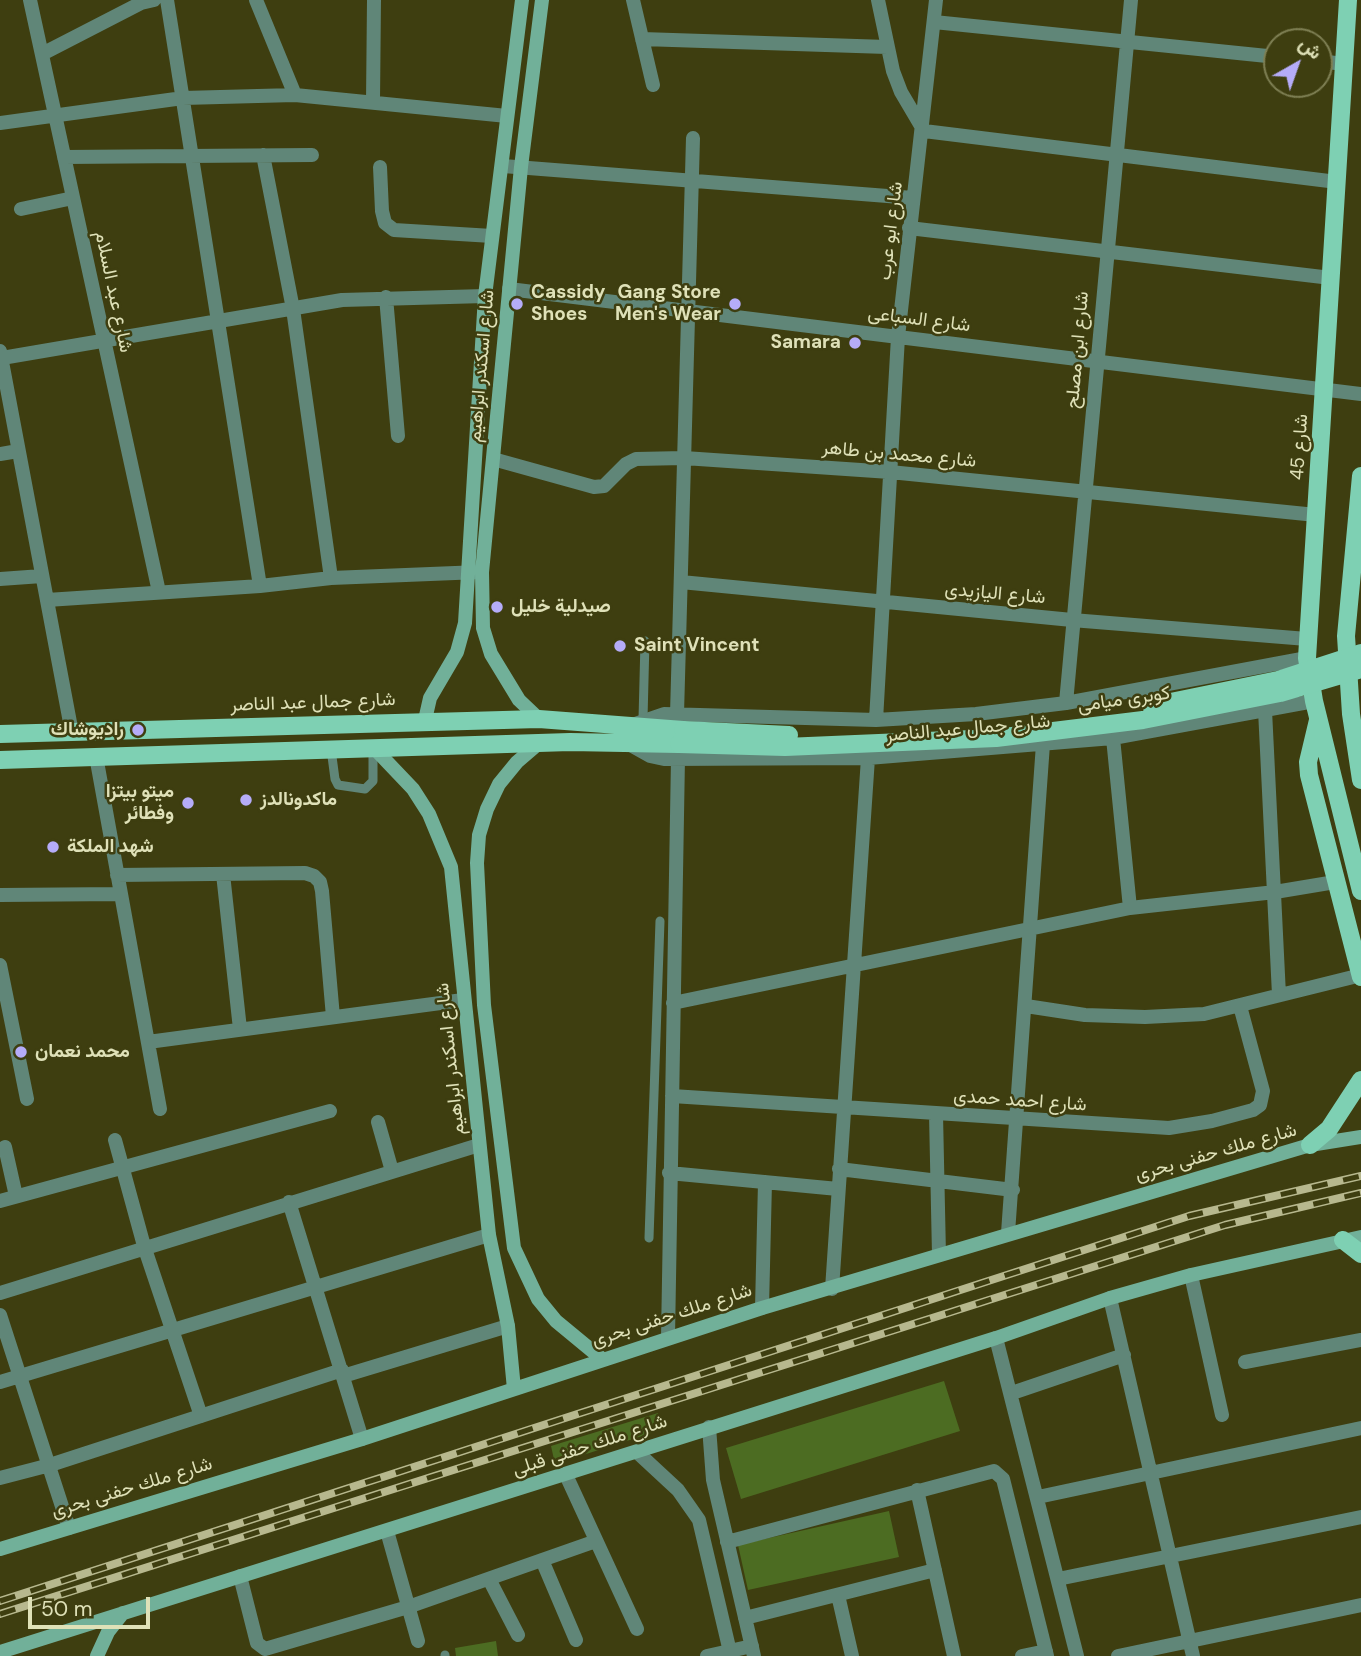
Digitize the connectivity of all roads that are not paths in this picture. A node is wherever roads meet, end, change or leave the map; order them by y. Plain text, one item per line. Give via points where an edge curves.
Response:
1 (30, 0) edge
2 (154, 0) edge
3 (167, 0) edge
4 (256, 0) edge
5 (374, 0) edge
6 (522, 0) edge
7 (542, 0) edge
8 (633, 0) edge
9 (878, 0) edge
10 (936, 0) edge
11 (1131, 0) edge
12 (1348, 0) edge
13 (934, 22) junction
14 (642, 39) junction
15 (1127, 41) junction
16 (887, 47) junction
17 (42, 54) junction
18 (1263, 56) edge
19 (1333, 63) edge
20 (1344, 64) junction
21 (653, 85) dead end
22 (295, 95) junction
23 (183, 98) junction
24 (373, 101) junction
25 (56, 115) junction
26 (507, 116) junction
27 (0, 123) edge
28 (924, 131) junction
29 (693, 138) dead end
30 (312, 155) dead end
31 (1116, 155) junction
32 (192, 156) junction
33 (263, 156) junction
34 (64, 157) junction
35 (503, 166) junction
36 (380, 167) dead end
37 (522, 167) junction
38 (692, 181) junction
39 (1337, 182) junction
40 (73, 198) junction
41 (913, 198) junction
42 (21, 209) dead end
43 (909, 228) junction
44 (492, 236) junction
45 (1107, 252) junction
46 (1331, 278) junction
47 (509, 289) junction
48 (485, 296) junction
49 (386, 297) junction
50 (293, 309) junction
51 (688, 311) junction
52 (218, 321) junction
53 (898, 337) junction
54 (104, 339) junction
55 (1, 354) edge
56 (1097, 362) junction
57 (1324, 391) junction
58 (1361, 394) edge
59 (398, 436) dead end
60 (19, 451) junction
61 (0, 454) edge
62 (684, 458) junction
63 (492, 459) junction
64 (890, 472) junction
65 (1361, 476) edge
66 (1084, 493) junction
67 (1359, 514) edge
68 (1317, 515) junction
69 (475, 572) junction
70 (42, 576) junction
71 (331, 578) junction
72 (0, 579) edge
73 (681, 582) junction
74 (260, 586) junction
75 (159, 592) junction
76 (47, 600) junction
77 (883, 602) junction
78 (1072, 620) junction
79 (1354, 634) edge
80 (1307, 639) junction
81 (645, 641) dead end
82 (1361, 653) edge
83 (1307, 658) junction
84 (1361, 669) edge
85 (1356, 689) edge
86 (1066, 703) junction
87 (1316, 709) junction
88 (1265, 710) junction
89 (1356, 716) edge
90 (539, 719) junction
91 (425, 720) junction
92 (876, 720) junction
93 (632, 729) junction
94 (72, 733) junction
95 (0, 734) edge
96 (679, 737) junction
97 (1113, 737) junction
98 (538, 744) junction
99 (1043, 744) junction
100 (373, 747) junction
101 (331, 749) junction
102 (96, 756) junction
103 (868, 758) junction
104 (0, 760) edge
105 (1361, 780) edge
106 (223, 874) junction
107 (117, 876) junction
108 (1335, 882) junction
109 (1361, 891) edge
110 (1275, 892) junction
111 (121, 894) junction
112 (0, 895) edge
113 (1130, 908) junction
114 (660, 921) dead end
115 (1031, 929) junction
116 (0, 965) edge
117 (854, 965) junction
118 (659, 976) junction
119 (1361, 976) edge
120 (674, 977) junction
121 (1279, 995) junction
122 (463, 1000) junction
123 (673, 1003) junction
124 (1026, 1006) junction
125 (1240, 1006) junction
126 (333, 1017) junction
127 (6, 1023) edge
128 (240, 1030) junction
129 (148, 1042) junction
130 (1361, 1080) edge
131 (671, 1096) junction
132 (27, 1099) dead end
133 (842, 1108) junction
134 (160, 1109) dead end
135 (330, 1111) dead end
136 (936, 1114) junction
137 (1018, 1120) junction
138 (377, 1122) dead end
139 (1361, 1137) edge
140 (115, 1140) dead end
141 (479, 1145) junction
142 (1310, 1145) junction
143 (5, 1147) dead end
144 (652, 1160) junction
145 (122, 1167) junction
146 (669, 1167) junction
147 (839, 1168) junction
148 (392, 1171) junction
149 (937, 1180) junction
150 (765, 1182) junction
151 (838, 1189) junction
152 (1013, 1189) junction
153 (16, 1196) junction
154 (0, 1201) edge
155 (289, 1202) junction
156 (1008, 1233) junction
157 (489, 1235) junction
158 (649, 1238) dead end
159 (1352, 1238) edge
160 (144, 1246) junction
161 (514, 1248) junction
162 (492, 1254) junction
163 (1361, 1254) edge
164 (939, 1255) junction
165 (1191, 1275) junction
166 (316, 1287) junction
167 (832, 1289) junction
168 (0, 1293) edge
169 (1110, 1298) junction
170 (762, 1308) junction
171 (0, 1315) edge
172 (508, 1326) junction
173 (172, 1330) junction
174 (668, 1337) junction
175 (996, 1338) junction
176 (1361, 1340) edge
177 (1124, 1355) junction
178 (602, 1359) junction
179 (1245, 1362) dead end
180 (343, 1373) junction
181 (20, 1376) junction
182 (0, 1382) edge
183 (514, 1389) junction
184 (1012, 1393) junction
185 (1222, 1415) dead end
186 (201, 1416) junction
187 (709, 1427) junction
188 (1361, 1428) edge
189 (362, 1438) junction
190 (638, 1452) junction
191 (50, 1465) junction
192 (1151, 1473) junction
193 (566, 1475) junction
194 (0, 1478) edge
195 (917, 1490) junction
196 (1038, 1497) junction
197 (1361, 1517) edge
198 (69, 1528) junction
199 (387, 1531) junction
200 (596, 1541) junction
201 (727, 1542) junction
202 (0, 1549) edge
203 (1170, 1556) junction
204 (542, 1560) junction
205 (934, 1570) junction
206 (240, 1577) junction
207 (1058, 1578) junction
208 (489, 1579) junction
209 (838, 1595) junction
210 (1361, 1605) edge
211 (408, 1607) junction
212 (123, 1614) junction
213 (745, 1618) junction
214 (637, 1629) dead end
215 (518, 1635) dead end
216 (576, 1640) dead end
217 (418, 1641) dead end
218 (1190, 1641) junction
219 (753, 1651) edge
220 (7, 1653) edge
221 (731, 1653) edge
222 (1046, 1653) edge
223 (97, 1656) edge
224 (707, 1656) edge
225 (852, 1656) edge
226 (954, 1656) edge
227 (1022, 1656) edge
228 (1077, 1656) edge
229 (1118, 1656) edge
230 (1193, 1656) edge

1 - 17 street, شارع عبد السلام
2 - 17 street
3 - 23 street
4 - 22 street
5 - 24 street
6 - 26 street, شارع اسكندر ابراهيم
7 - 37 street, شارع اسكندر ابراهيم
8 - 14 street
9 - 16 street
10 - 13 street, شارع ابو عرب
11 - 15 street, شارع ابن مصلح
12 - 20 main road, شارع 45
13 - 15 street
13 - 28 street, شارع ابو عرب
14 - 16 street
14 - 21 street
15 - 18 street
15 - 31 street, شارع ابن مصلح
16 - 28 street via 901,92
17 - 25 street, شارع عبد السلام
19 - 20 street
20 - 39 main road, شارع 45
22 - 23 street
22 - 24 street
23 - 25 street
23 - 32 street
24 - 26 street
25 - 27 street
25 - 34 street, شارع عبد السلام
26 - 35 street, شارع اسكندر ابراهيم
28 - 31 street
28 - 41 street, شارع ابو عرب
29 - 38 street
30 - 33 street
31 - 39 street
31 - 45 street, شارع ابن مصلح
32 - 33 street
32 - 34 street
32 - 52 street
33 - 50 street
34 - 40 street, شارع عبد السلام
35 - 37 street
35 - 44 street, شارع اسكندر ابراهيم
36 - 44 street via 382,211 394,230
37 - 38 street
37 - 47 street, شارع اسكندر ابراهيم
38 - 41 street
38 - 51 street
39 - 46 main road, شارع 45
40 - 42 street
40 - 54 street, شارع عبد السلام
41 - 43 street, شارع ابو عرب
43 - 45 street
43 - 53 street, شارع ابو عرب
44 - 48 street, شارع اسكندر ابراهيم
45 - 46 street
45 - 56 street, شارع ابن مصلح
46 - 57 main road, شارع 45
47 - 51 street, شارع السباعى
47 - 63 street, شارع اسكندر ابراهيم
48 - 49 street
48 - 69 street, شارع اسكندر ابراهيم
49 - 50 street
49 - 59 street
50 - 52 street
50 - 71 street
51 - 53 street, شارع السباعى
51 - 62 street
52 - 54 street
52 - 74 street
53 - 56 street, شارع السباعى
53 - 64 street, شارع ابو عرب
54 - 55 street
54 - 75 street, شارع عبد السلام
55 - 60 street
56 - 57 street, شارع السباعى
56 - 66 street, شارع ابن مصلح
57 - 58 street, شارع السباعى
57 - 68 main road, شارع 45
60 - 61 street
60 - 70 street
62 - 63 street, شارع محمد بن طاهر via 636,459 604,486 594,487
62 - 64 street, شارع محمد بن طاهر
62 - 73 street
63 - 69 street, شارع اسكندر ابراهيم
64 - 66 street, شارع محمد بن طاهر
64 - 77 street, شارع ابو عرب
65 - 67 main road
66 - 68 street, شارع محمد بن طاهر
66 - 78 street, شارع ابن مصلح
67 - 79 main road
68 - 80 main road, شارع 45
69 - 71 street
69 - 90 street, شارع اسكندر ابراهيم via 491,654 519,700
69 - 91 street, شارع اسكندر ابراهيم via 462,638 430,698
70 - 72 street
70 - 76 street
71 - 74 street
73 - 77 street, شارع اليازيدى
73 - 96 street
74 - 75 street
75 - 76 street
76 - 94 street
77 - 78 street, شارع اليازيدى
77 - 92 street, شارع ابو عرب
78 - 80 street, شارع اليازيدى
78 - 86 street, شارع ابن مصلح
79 - 85 main road
80 - 83 main road, شارع 45
81 - 93 lane
82 - 96 main road, كوبرى ميامى, bridge via 1278,680 1140,709 996,727
83 - 86 street, شارع جمال عبد الناصر
83 - 87 main road, شارع 45
84 - 96 main road, كوبرى ميامى, bridge via 1280,693 1143,720 996,738 785,747
85 - 89 main road
86 - 92 street, شارع جمال عبد الناصر
87 - 88 street, شارع جمال عبد الناصر
87 - 108 main road via 1309,775
87 - 109 main road, شارع 45
88 - 97 street, شارع جمال عبد الناصر
88 - 110 street
89 - 105 main road
90 - 91 main road, شارع جمال عبد الناصر
90 - 93 main road, شارع جمال عبد الناصر
91 - 94 main road, شارع جمال عبد الناصر
92 - 96 street, شارع جمال عبد الناصر
93 - 96 main road, شارع جمال عبد الناصر
93 - 96 street, شارع جمال عبد الناصر via 650,756
93 - 98 main road, شارع جمال عبد الناصر
94 - 95 main road, شارع جمال عبد الناصر
96 - 103 street, شارع جمال عبد الناصر
96 - 120 street
97 - 99 street, شارع جمال عبد الناصر
97 - 113 street
98 - 100 main road, شارع جمال عبد الناصر
98 - 161 street, شارع اسكندر ابراهيم via 517,762 493,796 479,835 477,863 484,1005
99 - 103 street, شارع جمال عبد الناصر
99 - 115 street
100 - 101 main road, شارع جمال عبد الناصر
100 - 101 lane via 373,780 365,789 338,785
100 - 122 street, شارع اسكندر ابراهيم via 413,789 445,849 451,867
101 - 102 main road, شارع جمال عبد الناصر
102 - 104 main road, شارع جمال عبد الناصر
102 - 107 street
103 - 117 street
106 - 107 street
106 - 126 street via 305,873 320,883
106 - 128 street
107 - 111 street
108 - 110 street
108 - 119 main road
110 - 113 street
110 - 121 street
111 - 112 street
111 - 129 street
113 - 115 street
114 - 118 lane
115 - 117 street
115 - 124 street
116 - 127 street
117 - 123 street
117 - 133 street
118 - 120 lane
118 - 144 lane
119 - 121 street
120 - 123 street
121 - 125 street
122 - 126 street
122 - 141 street, شارع اسكندر ابراهيم
123 - 131 street
124 - 125 street via 1085,1015 1145,1017
124 - 137 street
125 - 137 street, شارع احمد حمدى via 1263,1091 1254,1110 1170,1128
126 - 128 street
127 - 132 street
128 - 129 street
129 - 134 street
130 - 142 main road via 1329,1129
131 - 133 street, شارع احمد حمدى
131 - 146 street
133 - 136 street, شارع احمد حمدى
133 - 147 street
135 - 145 street
136 - 137 street, شارع احمد حمدى
136 - 149 street
137 - 152 street
138 - 148 street
139 - 142 street, شارع ملك حفنى بحرى
140 - 145 street
141 - 148 street
141 - 157 street, شارع اسكندر ابراهيم
142 - 156 street, شارع ملك حفنى بحرى
143 - 153 street
144 - 146 lane
144 - 158 lane
145 - 153 street
145 - 160 street
146 - 150 street
146 - 174 street
147 - 149 street
147 - 151 street
148 - 155 street
149 - 152 street
149 - 164 street
150 - 151 street
150 - 170 street
151 - 167 street
152 - 156 street
153 - 154 street
155 - 160 street
155 - 166 street
156 - 164 street, شارع ملك حفنى بحرى
157 - 162 street, شارع اسكندر ابراهيم
157 - 166 street
159 - 163 main road
159 - 165 street, شارع ملك حفنى قبلى
160 - 168 street
160 - 173 street
161 - 162 street
161 - 178 street, شارع اسكندر ابراهيم via 538,1299 556,1321
162 - 172 street, شارع اسكندر ابراهيم
164 - 167 street, شارع ملك حفنى بحرى
165 - 169 street, شارع ملك حفنى قبلى
165 - 185 street
166 - 173 street
166 - 180 street
167 - 170 street, شارع ملك حفنى بحرى
169 - 175 street, شارع ملك حفنى قبلى
169 - 177 street
170 - 174 street, شارع ملك حفنى بحرى
171 - 181 street
172 - 180 street
172 - 183 street, شارع اسكندر ابراهيم
173 - 181 street
173 - 186 street
174 - 178 street, شارع ملك حفنى بحرى
175 - 184 street
175 - 187 street, شارع ملك حفنى قبلى
176 - 179 street
177 - 184 street
177 - 192 street
178 - 183 street, شارع ملك حفنى بحرى
180 - 186 street
180 - 189 street
181 - 182 street
181 - 191 street
183 - 189 street, شارع ملك حفنى بحرى
184 - 196 street
186 - 191 street
187 - 190 street, شارع ملك حفنى قبلى
187 - 201 street via 709,1462
188 - 192 street
189 - 198 street, شارع ملك حفنى بحرى
190 - 193 street, شارع ملك حفنى قبلى
190 - 221 street via 678,1490 699,1520
191 - 194 street
191 - 198 street
192 - 196 street
192 - 203 street
193 - 199 street, شارع ملك حفنى قبلى
193 - 200 street
195 - 201 street
195 - 205 street
195 - 222 street via 990,1471 1003,1479
196 - 207 street
197 - 203 street
198 - 202 street, شارع ملك حفنى بحرى
199 - 206 street, شارع ملك حفنى قبلى
199 - 211 street
200 - 204 street
200 - 214 street
201 - 213 street
203 - 207 street
203 - 218 street
204 - 208 street
204 - 216 street
205 - 209 street
205 - 226 street
206 - 211 street via 257,1643 265,1649
206 - 212 street, شارع ملك حفنى قبلى
207 - 228 street
208 - 211 street
208 - 215 street
209 - 213 street
209 - 225 street
210 - 218 street
211 - 217 street
212 - 220 street, شارع ملك حفنى قبلى
212 - 223 street
213 - 219 street
218 - 229 street
218 - 230 street
219 - 221 street
221 - 224 street
222 - 227 street

